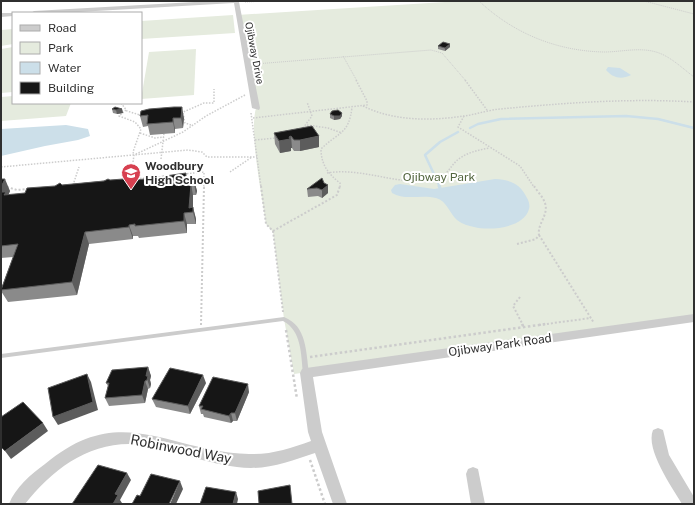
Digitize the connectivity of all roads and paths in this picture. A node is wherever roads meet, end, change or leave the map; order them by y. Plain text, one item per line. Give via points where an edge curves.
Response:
1 (237, 1) edge
2 (479, 1) edge
3 (644, 1) edge
4 (144, 4) edge
5 (46, 12) edge
6 (12, 14) edge
7 (694, 14) edge
8 (1, 15) edge
9 (343, 56) junction
10 (252, 64) dead end
11 (694, 77) edge
12 (214, 89) dead end
13 (248, 100) dead end
14 (308, 102) dead end
15 (694, 102) edge
16 (122, 104) edge
17 (363, 106) junction
18 (352, 107) junction
19 (256, 108) dead end
20 (126, 110) junction
21 (487, 110) junction
22 (250, 111) dead end
23 (183, 112) junction
24 (312, 112) junction
25 (177, 114) edge
26 (146, 116) edge
27 (464, 116) junction
28 (253, 118) junction
29 (191, 125) junction
30 (306, 125) junction
31 (301, 129) edge
32 (140, 133) junction
33 (342, 133) junction
34 (164, 134) dead end
35 (277, 138) edge
36 (164, 139) junction
37 (255, 140) junction
38 (490, 148) junction
39 (162, 152) junction
40 (134, 155) junction
41 (253, 156) junction
42 (257, 157) junction
43 (161, 159) dead end
44 (133, 162) dead end
45 (1, 167) edge
46 (79, 167) dead end
47 (230, 172) dead end
48 (327, 173) junction
49 (181, 174) edge
50 (174, 175) edge
51 (129, 179) edge
52 (80, 184) edge
53 (1, 185) edge
54 (66, 185) edge
55 (73, 185) junction
56 (31, 188) edge
57 (17, 190) junction
58 (72, 190) edge
59 (14, 195) edge
60 (273, 232) junction
61 (539, 235) junction
62 (517, 244) dead end
63 (520, 297) dead end
64 (591, 318) junction
65 (694, 318) edge
66 (284, 319) junction
67 (524, 328) junction
68 (201, 330) junction
69 (599, 331) junction
70 (1, 356) edge
71 (304, 358) junction
72 (291, 360) junction
73 (306, 373) junction
74 (298, 405) dead end
75 (658, 434) dead end
76 (313, 447) junction
77 (473, 474) dead end
78 (16, 504) edge
79 (325, 504) edge
80 (340, 504) edge
81 (478, 504) edge
82 (690, 504) edge

1 - 4 street
1 - 19 street, Ojibway Drive
2 - 11 path via 494,14 535,40 592,51 652,51 667,57
3 - 7 path
4 - 5 street
6 - 8 street
9 - 10 path
9 - 17 path via 367,101
9 - 21 path via 438,51 475,92
12 - 23 path via 214,103 204,103
13 - 29 path via 246,95
14 - 24 path
15 - 21 path via 600,102
16 - 20 path
17 - 18 path
17 - 27 path via 378,114 402,117
18 - 24 path
18 - 33 path via 352,122
20 - 26 path
20 - 32 path via 119,116 138,124
21 - 27 path
22 - 28 path
23 - 25 path
23 - 29 path via 186,123
24 - 28 path
24 - 30 path via 311,121
27 - 38 path via 458,127
28 - 37 path
29 - 36 path via 183,132
30 - 31 path
30 - 33 path
32 - 36 path
32 - 40 path
33 - 48 path via 321,149
34 - 36 path
35 - 37 path
36 - 39 path
36 - 40 path
37 - 42 path
38 - 48 path via 462,156 447,174 433,180 410,182 340,171
38 - 61 path via 520,166 545,202 545,214 538,229
39 - 40 path
39 - 41 path via 193,150 202,152 207,157
39 - 43 path
40 - 44 path
40 - 45 path
41 - 42 path
41 - 47 path
42 - 60 path via 266,224
46 - 55 path
48 - 60 path via 340,183 337,195
49 - 68 path via 204,172
50 - 51 path
52 - 55 path
53 - 57 path
54 - 55 path
55 - 58 path
56 - 57 path
57 - 59 path
60 - 66 path
61 - 62 path via 536,239
61 - 64 path
63 - 67 path via 513,306
64 - 67 path
64 - 69 path
65 - 69 street, Ojibway Park Road
66 - 68 lane
66 - 71 lane via 298,330
66 - 72 path
67 - 71 path
68 - 70 lane
69 - 73 street, Ojibway Park Road
71 - 72 path
71 - 73 lane
72 - 74 path
73 - 76 street
75 - 82 street via 662,457
76 - 78 street, Robinwood Way via 269,460 248,461 221,458 144,439 108,439 77,450 53,464 35,480
76 - 79 path
76 - 80 street
77 - 81 street

